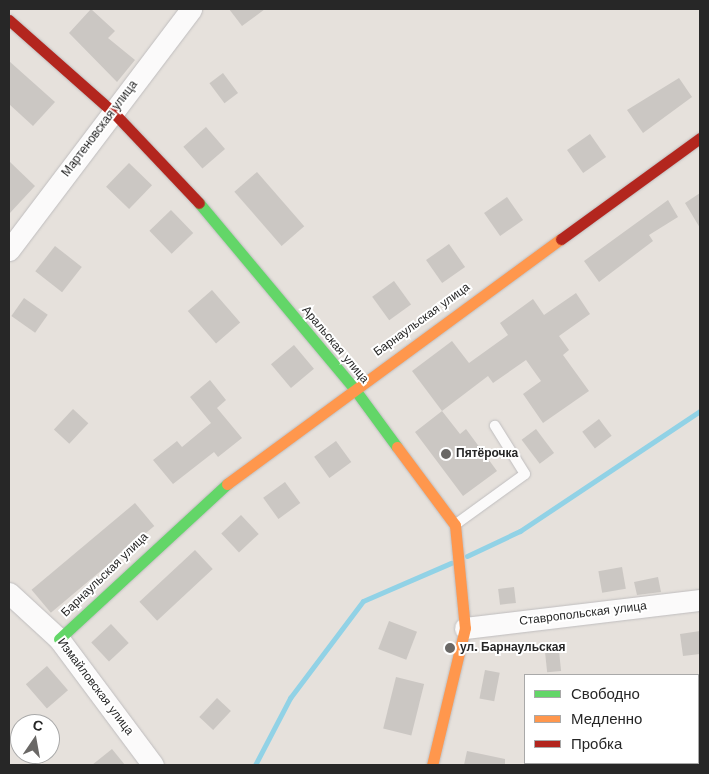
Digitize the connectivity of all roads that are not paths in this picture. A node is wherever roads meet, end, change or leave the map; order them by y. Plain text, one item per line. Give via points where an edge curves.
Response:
1 (191, 9) edge
2 (9, 20) edge
3 (112, 112) junction
4 (700, 138) edge
5 (9, 250) edge
6 (353, 387) junction
7 (495, 426) dead end
8 (455, 525) junction
9 (9, 593) edge
10 (700, 600) edge
11 (465, 628) junction
12 (59, 639) junction
13 (154, 765) edge
14 (432, 765) edge

1 - 3 street, Мартеновская улица
2 - 3 street, Аральская улица
3 - 5 street, Мартеновская улица
3 - 6 street, Аральская улица via 206,211
4 - 6 street, Барнаульская улица
6 - 8 street, Аральская улица
6 - 12 street, Барнаульская улица via 175,528
7 - 8 lane via 525,474
8 - 11 street, Аральская улица via 463,576
9 - 12 street, Измайловская улица
10 - 11 street, Ставропольская улица
11 - 14 street, Аральская улица
12 - 13 street, Измайловская улица

